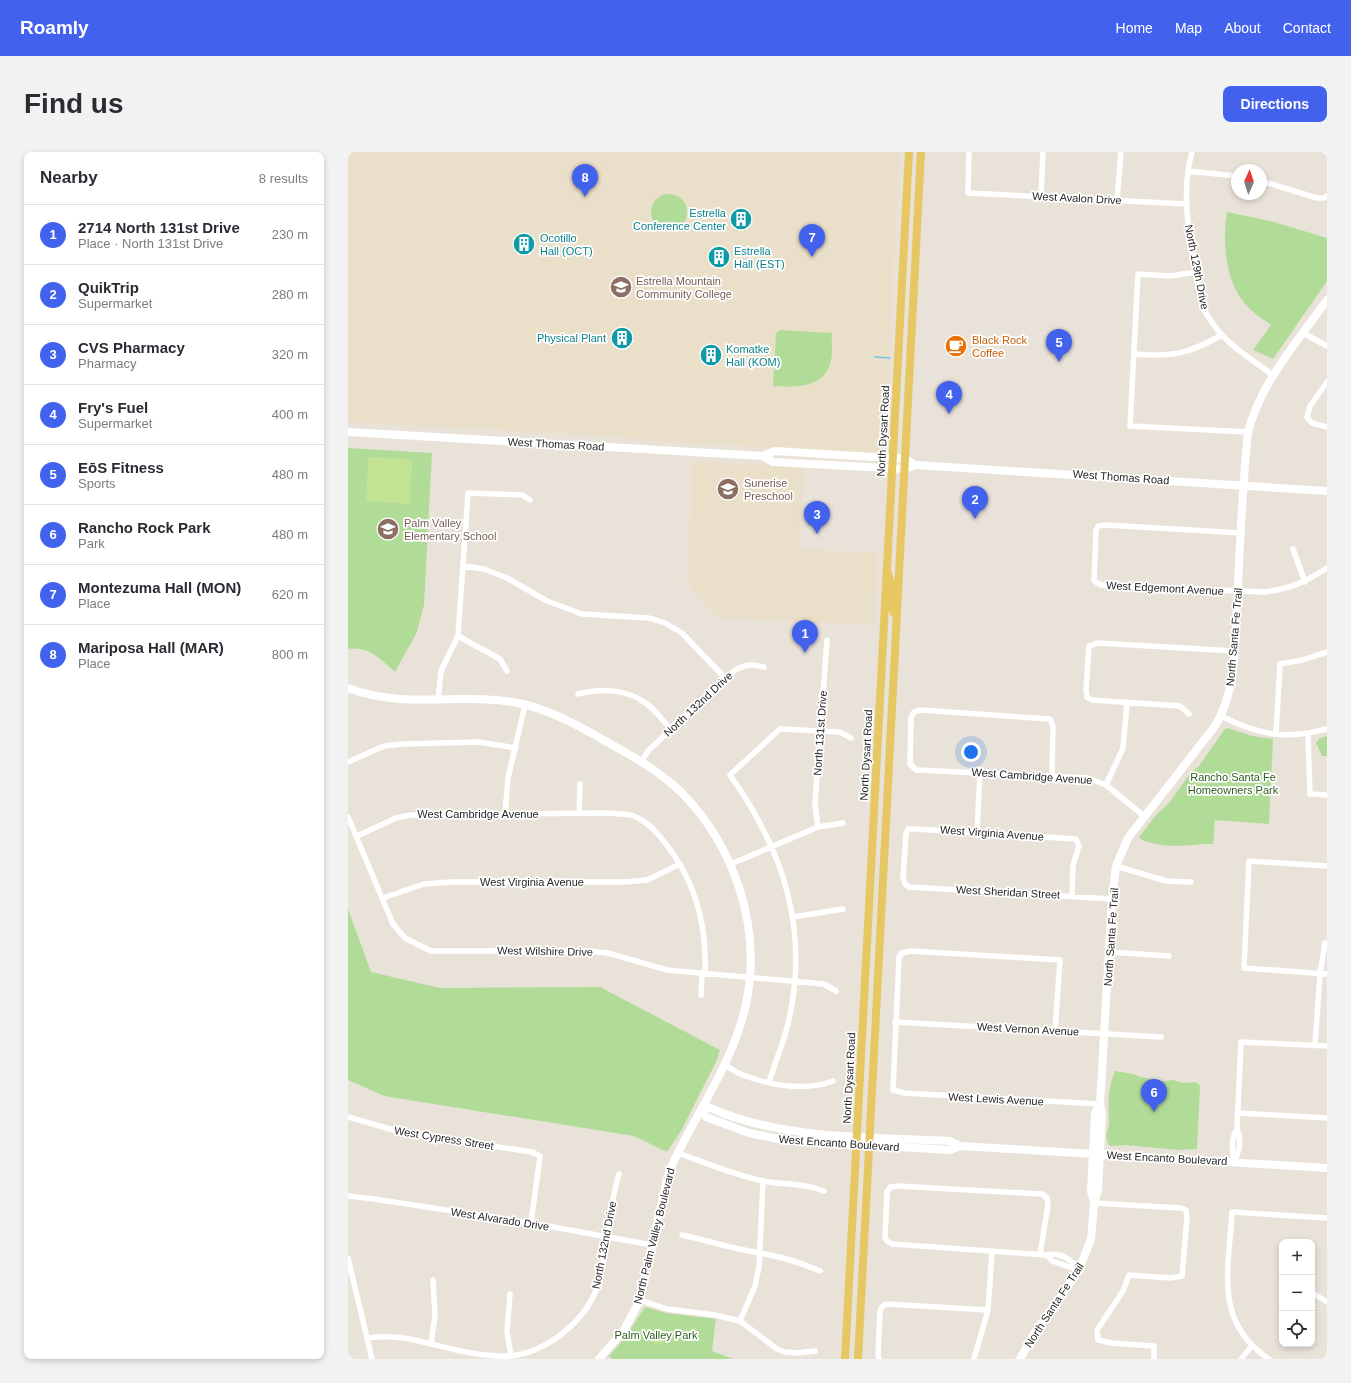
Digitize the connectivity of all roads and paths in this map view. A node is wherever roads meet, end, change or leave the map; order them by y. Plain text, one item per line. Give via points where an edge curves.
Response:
1 (909, 152) edge
2 (922, 152) edge
3 (969, 152) edge
4 (1044, 152) edge
5 (1121, 152) edge
6 (1192, 152) edge
7 (1188, 171) junction
8 (1231, 175) edge
9 (1267, 182) edge
10 (1041, 197) junction
11 (1326, 197) edge
12 (1117, 200) junction
13 (1187, 204) junction
14 (1196, 272) junction
15 (1327, 300) edge
16 (1303, 333) junction
17 (1220, 336) junction
18 (1327, 346) edge
19 (1134, 354) junction
20 (1273, 375) junction
21 (1327, 382) edge
22 (1327, 427) edge
23 (348, 432) edge
24 (1248, 432) junction
25 (763, 456) junction
26 (893, 458) junction
27 (906, 459) junction
28 (915, 465) junction
29 (892, 468) junction
30 (905, 469) junction
31 (1244, 485) junction
32 (1327, 490) edge
33 (530, 500) dead end
34 (1241, 534) junction
35 (1293, 549) dead end
36 (463, 566) junction
37 (1327, 568) edge
38 (886, 569) junction
39 (1306, 582) junction
40 (1238, 592) junction
41 (897, 614) junction
42 (458, 636) junction
43 (827, 640) dead end
44 (1234, 652) junction
45 (1327, 652) edge
46 (764, 667) dead end
47 (507, 671) dead end
48 (725, 678) junction
49 (348, 688) edge
50 (578, 694) dead end
51 (438, 700) junction
52 (1127, 703) junction
53 (525, 705) junction
54 (1189, 714) dead end
55 (1221, 716) junction
56 (670, 729) junction
57 (1327, 730) edge
58 (820, 731) junction
59 (1276, 734) junction
60 (1308, 734) junction
61 (851, 738) dead end
62 (516, 748) junction
63 (348, 762) edge
64 (641, 762) junction
65 (980, 772) junction
66 (1052, 776) junction
67 (580, 784) dead end
68 (1106, 785) junction
69 (1327, 795) edge
70 (505, 814) junction
71 (580, 814) junction
72 (1144, 816) junction
73 (348, 817) edge
74 (843, 823) dead end
75 (818, 827) junction
76 (977, 832) junction
77 (357, 836) junction
78 (772, 845) junction
79 (680, 864) junction
80 (731, 864) junction
81 (1116, 866) junction
82 (1327, 866) edge
83 (1191, 882) dead end
84 (905, 884) joint
85 (1072, 896) junction
86 (383, 898) junction
87 (1112, 899) junction
88 (843, 909) dead end
89 (793, 917) junction
90 (1325, 943) dead end
91 (1109, 952) junction
92 (1169, 956) dead end
93 (704, 973) junction
94 (1320, 974) junction
95 (1327, 974) edge
96 (750, 977) junction
97 (794, 981) junction
98 (836, 991) dead end
99 (701, 995) dead end
100 (896, 1022) junction
101 (1055, 1031) junction
102 (1104, 1034) junction
103 (1161, 1037) dead end
104 (1315, 1045) junction
105 (1327, 1046) edge
106 (724, 1065) junction
107 (833, 1081) dead end
108 (769, 1082) junction
109 (1100, 1104) junction
110 (702, 1108) junction
111 (1238, 1113) junction
112 (348, 1117) edge
113 (1327, 1118) edge
114 (857, 1136) junction
115 (869, 1141) junction
116 (856, 1145) junction
117 (678, 1153) junction
118 (1097, 1154) junction
119 (1234, 1162) junction
120 (1327, 1168) edge
121 (619, 1174) dead end
122 (763, 1181) junction
123 (824, 1191) dead end
124 (348, 1196) edge
125 (1094, 1203) junction
126 (1327, 1218) edge
127 (531, 1223) junction
128 (682, 1235) dead end
129 (607, 1236) junction
130 (652, 1245) junction
131 (992, 1251) junction
132 (759, 1252) junction
133 (1040, 1254) junction
134 (348, 1258) edge
135 (1079, 1270) junction
136 (820, 1271) dead end
137 (433, 1280) dead end
138 (510, 1294) dead end
139 (1315, 1295) edge
140 (640, 1300) junction
141 (1327, 1302) edge
142 (988, 1310) junction
143 (740, 1321) junction
144 (366, 1338) junction
145 (432, 1344) junction
146 (1252, 1346) junction
147 (815, 1351) dead end
148 (511, 1356) junction
149 (372, 1359) edge
150 (599, 1359) edge
151 (845, 1359) edge
152 (858, 1359) edge
153 (879, 1359) edge
154 (974, 1359) edge
155 (1020, 1359) edge
156 (1154, 1359) edge
157 (1241, 1359) edge
158 (1269, 1359) edge

1 - 26 main road, North Dysart Road
2 - 27 main road
3 - 10 street, West Avalon Drive via 968,193
4 - 10 street
5 - 12 street
6 - 7 street, North 129th Drive
7 - 8 street
7 - 13 street, North 129th Drive
9 - 11 street
10 - 12 street, West Avalon Drive
12 - 13 street, West Avalon Drive
13 - 14 street, North 129th Drive
14 - 17 street, North 129th Drive via 1202,305
14 - 19 street via 1170,276 1138,274
15 - 16 street, North Santa Fe Trail
16 - 18 street
16 - 20 street, North Santa Fe Trail
17 - 19 street via 1183,353 1157,356
17 - 20 street, North 129th Drive
19 - 24 street via 1130,426
20 - 24 street, North Santa Fe Trail via 1260,398
21 - 22 street via 1310,406 1307,417 1312,423
23 - 25 street, West Thomas Road
24 - 31 street, North Santa Fe Trail
25 - 26 street, West Thomas Road via 775,451
25 - 29 street, West Thomas Road via 773,462
26 - 27 street, West Thomas Road
26 - 29 main road, North Dysart Road
27 - 28 street, West Thomas Road
27 - 30 main road
28 - 30 street, West Thomas Road
28 - 31 street, West Thomas Road
29 - 30 street, West Thomas Road
29 - 38 main road, North Dysart Road
30 - 41 main road
31 - 32 street, West Thomas Road
31 - 34 street, North Santa Fe Trail
33 - 36 street via 522,495 468,493
34 - 40 street, North Santa Fe Trail
34 - 40 street, West Edgemont Avenue via 1106,525 1098,526 1096,531 1094,581 1101,584
35 - 39 street
36 - 42 street
36 - 48 street via 484,569 507,578 547,601 582,614 649,618 665,623 682,633
37 - 39 street, West Edgemont Avenue
38 - 41 main road via 892,585 891,609
38 - 114 main road, North Dysart Road
39 - 40 street, West Edgemont Avenue via 1283,590
40 - 44 street, North Santa Fe Trail
41 - 115 main road
42 - 47 street via 500,659
42 - 51 street via 441,670
43 - 58 street, North 131st Drive
44 - 52 street via 1098,643 1089,646 1087,697 1092,700
44 - 55 street, North Santa Fe Trail via 1230,690
45 - 59 street via 1280,664
46 - 48 street, North 132nd Drive via 746,665
48 - 56 street, North 132nd Drive
49 - 51 street, North Palm Valley Boulevard via 380,698
50 - 56 street via 608,690 636,697 653,710
51 - 53 street, North Palm Valley Boulevard via 483,700
52 - 54 street via 1180,706
52 - 68 street via 1122,748
53 - 62 street
53 - 64 street, North Palm Valley Boulevard via 555,714
55 - 59 street via 1249,730
55 - 72 street, North Santa Fe Trail
56 - 64 street, North 132nd Drive via 648,751
57 - 60 street
58 - 61 street via 840,732
58 - 75 street, North 131st Drive via 816,804
58 - 78 street via 780,729 730,775 756,814
59 - 60 street
60 - 69 street via 1310,794
62 - 63 street via 478,742 403,744 384,746
62 - 70 street via 506,788
64 - 80 street, North Palm Valley Boulevard via 672,785 692,805 717,838
65 - 66 street, West Cambridge Avenue
65 - 66 street, West Cambridge Avenue via 916,770 910,764 911,718 914,712 920,710 1050,719 1053,726
65 - 76 street
66 - 68 street, West Cambridge Avenue via 1088,778
67 - 71 street
68 - 72 street, West Cambridge Avenue
70 - 71 street, West Cambridge Avenue
70 - 77 street, West Cambridge Avenue via 411,814
71 - 79 street, West Cambridge Avenue via 634,816 655,831
72 - 81 street, North Santa Fe Trail via 1128,838
73 - 77 street
74 - 75 street
75 - 78 street
76 - 84 street, West Virginia Avenue via 908,829
76 - 85 street, West Virginia Avenue via 1076,839 1079,846 1073,865
77 - 86 street
78 - 80 street
78 - 89 street via 782,872
79 - 86 street, West Virginia Avenue via 647,880 451,882 424,884
79 - 93 street via 701,914
80 - 96 street, North Palm Valley Boulevard via 746,911
81 - 83 street via 1166,881
81 - 87 street, North Santa Fe Trail
82 - 94 street via 1250,861 1244,968
84 - 85 street, West Sheridan Street via 909,887
85 - 87 street, West Sheridan Street
86 - 93 street, West Wilshire Drive via 398,931 418,946 431,951 587,951 608,953 653,968
87 - 91 street, North Santa Fe Trail
88 - 89 street
89 - 97 street via 796,941
90 - 94 street
91 - 92 street
91 - 102 street, North Santa Fe Trail
93 - 96 street, West Wilshire Drive
93 - 99 street
94 - 95 street
94 - 104 street
96 - 97 street, West Wilshire Drive
96 - 106 street, North Palm Valley Boulevard via 742,1020
97 - 98 street, West Wilshire Drive via 824,984
97 - 108 street via 788,1025
100 - 101 street, West Vernon Avenue
100 - 101 street via 899,957 902,953 910,951 1060,960
100 - 109 street, West Lewis Avenue via 894,1090 904,1093
101 - 102 street, West Vernon Avenue
102 - 103 street, West Vernon Avenue
102 - 109 street, North Santa Fe Trail
104 - 105 street
104 - 111 street via 1241,1042
106 - 108 street via 744,1076
106 - 110 street, North Palm Valley Boulevard
107 - 108 street via 805,1087
109 - 118 street, North Santa Fe Trail via 1095,1113
110 - 114 street, West Encanto Boulevard via 710,1108 770,1128 800,1133
110 - 116 street, West Encanto Boulevard via 706,1117 761,1136 804,1143
110 - 117 street, North Palm Valley Boulevard
111 - 113 street
111 - 119 street via 1237,1129 1233,1134
112 - 127 street, West Cypress Street via 400,1132 532,1152 540,1156
114 - 115 street, West Encanto Boulevard
114 - 116 main road, North Dysart Road
115 - 116 street, West Encanto Boulevard
115 - 118 street, West Encanto Boulevard via 950,1150 960,1146
115 - 152 main road
116 - 151 main road, North Dysart Road
117 - 122 street via 734,1174
117 - 130 street, North Palm Valley Boulevard via 667,1179
118 - 119 street, West Encanto Boulevard
118 - 125 street, North Santa Fe Trail via 1098,1191
119 - 120 street, West Encanto Boulevard
121 - 129 street, North 132nd Drive via 614,1189
122 - 123 street via 813,1187
122 - 132 street
124 - 127 street, West Alvarado Drive
125 - 135 street, North Santa Fe Trail via 1091,1239
125 - 156 street via 1186,1210 1182,1276 1171,1278 1129,1275 1123,1291 1098,1330 1098,1340 1154,1346
126 - 146 street via 1232,1212 1229,1303 1233,1319
127 - 129 street, West Alvarado Drive
128 - 132 street
129 - 130 street, West Alvarado Drive
129 - 148 street, North 132nd Drive via 599,1281 583,1312 565,1330 541,1346
130 - 140 street, North Palm Valley Boulevard
131 - 133 street
131 - 133 street via 892,1244 885,1236 887,1192 890,1187 898,1186 1042,1194 1047,1198 1048,1205
131 - 142 street
132 - 136 street via 794,1260
132 - 143 street via 755,1286
133 - 135 street via 1054,1254 1072,1260
134 - 144 street
135 - 155 street, North Santa Fe Trail via 1034,1334
137 - 145 street via 435,1315
138 - 148 street via 507,1332
139 - 141 street
140 - 143 street via 667,1309
140 - 150 street, North Palm Valley Boulevard via 624,1330
142 - 153 street via 886,1304 882,1307
142 - 154 street
143 - 147 street via 777,1349 797,1353
144 - 145 street, North 132nd Drive via 393,1335
144 - 149 street
145 - 148 street, North 132nd Drive via 486,1356
146 - 157 street
146 - 158 street

